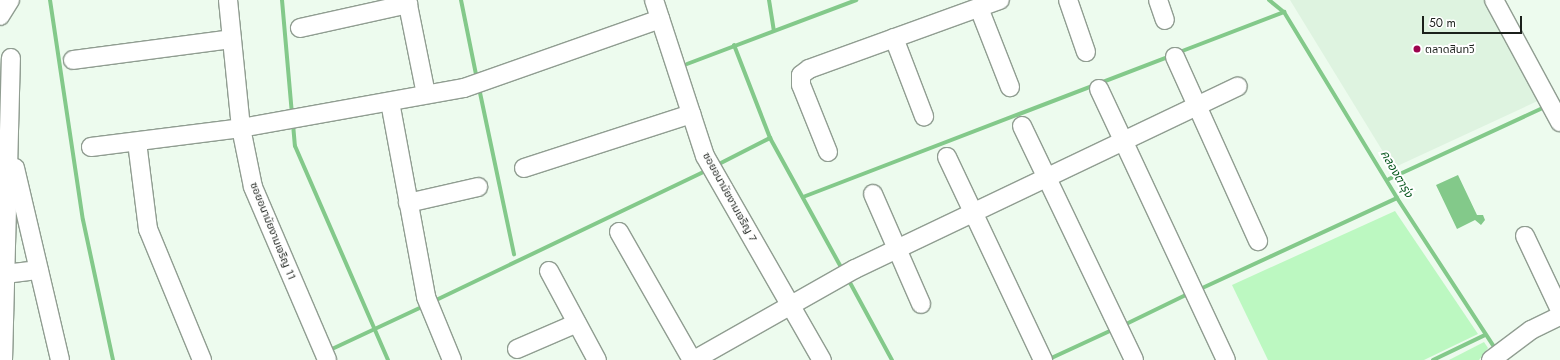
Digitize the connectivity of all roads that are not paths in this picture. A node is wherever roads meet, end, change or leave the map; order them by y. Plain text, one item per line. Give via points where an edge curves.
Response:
1 (10, 0) edge
2 (228, 0) edge
3 (654, 0) edge
4 (1000, 0) edge
5 (1068, 0) edge
6 (1158, 0) edge
7 (1494, 0) edge
8 (407, 2) edge
9 (979, 8) junction
10 (0, 16) edge
11 (660, 19) junction
12 (1165, 20) dead end
13 (300, 28) dead end
14 (894, 38) junction
15 (232, 39) junction
16 (1086, 52) dead end
17 (1175, 57) dead end
18 (11, 58) dead end
19 (73, 60) dead end
20 (1238, 86) dead end
21 (1010, 87) dead end
22 (1099, 89) dead end
23 (426, 94) junction
24 (390, 102) junction
25 (1197, 107) junction
26 (691, 114) junction
27 (924, 116) dead end
28 (1558, 118) edge
29 (1022, 126) dead end
30 (241, 128) junction
31 (137, 142) junction
32 (1121, 142) junction
33 (9, 146) junction
34 (91, 147) dead end
35 (828, 152) dead end
36 (947, 157) dead end
37 (524, 168) dead end
38 (1046, 177) junction
39 (478, 187) dead end
40 (873, 194) dead end
41 (408, 203) junction
42 (971, 213) junction
43 (619, 232) dead end
44 (1525, 236) dead end
45 (1258, 241) dead end
46 (897, 248) junction
47 (39, 270) junction
48 (549, 271) dead end
49 (5, 274) junction
50 (921, 304) dead end
51 (792, 305) junction
52 (1560, 310) edge
53 (1560, 316) edge
54 (577, 323) junction
55 (517, 349) dead end
56 (1492, 358) edge
57 (3, 360) edge
58 (60, 360) edge
59 (202, 360) edge
60 (327, 360) edge
61 (452, 360) edge
62 (597, 360) edge
63 (693, 360) edge
64 (822, 360) edge
65 (1043, 360) edge
66 (1134, 360) edge
67 (1226, 360) edge

1 - 10 street
2 - 15 street, ซอยอนามัยงามเจริญ 11
3 - 11 street, ซอยอนามัยงามเจริญ 7
4 - 9 street
5 - 16 street
6 - 12 street
7 - 28 street
8 - 13 street
8 - 23 street
9 - 14 street
9 - 21 street
11 - 23 street via 464,88
11 - 26 street, ซอยอนามัยงามเจริญ 7
14 - 27 street
14 - 35 street via 809,69 801,75 801,85
15 - 19 street
15 - 30 street, ซอยอนามัยงามเจริญ 11
17 - 25 street
18 - 33 street
20 - 25 street
22 - 32 street
23 - 24 street
24 - 30 street
24 - 41 street
25 - 32 street
25 - 45 street
26 - 37 street
26 - 51 street, ซอยอนามัยงามเจริญ 7 via 709,162
29 - 38 street
30 - 31 street
30 - 60 street, ซอยอนามัยงามเจริญ 11 via 253,187
31 - 34 street
31 - 59 street via 148,229
32 - 38 street
32 - 67 street
33 - 47 street
33 - 49 street
36 - 42 street
38 - 42 street
38 - 66 street
39 - 41 street
40 - 46 street
41 - 61 street via 426,297
42 - 46 street
42 - 65 street
43 - 63 street
44 - 52 street
46 - 50 street
46 - 51 street via 854,269
47 - 49 street
47 - 58 street
48 - 54 street
49 - 57 street
51 - 63 street
51 - 64 street, ซอยอนามัยงามเจริญ 7
53 - 56 street
54 - 55 street
54 - 62 street

